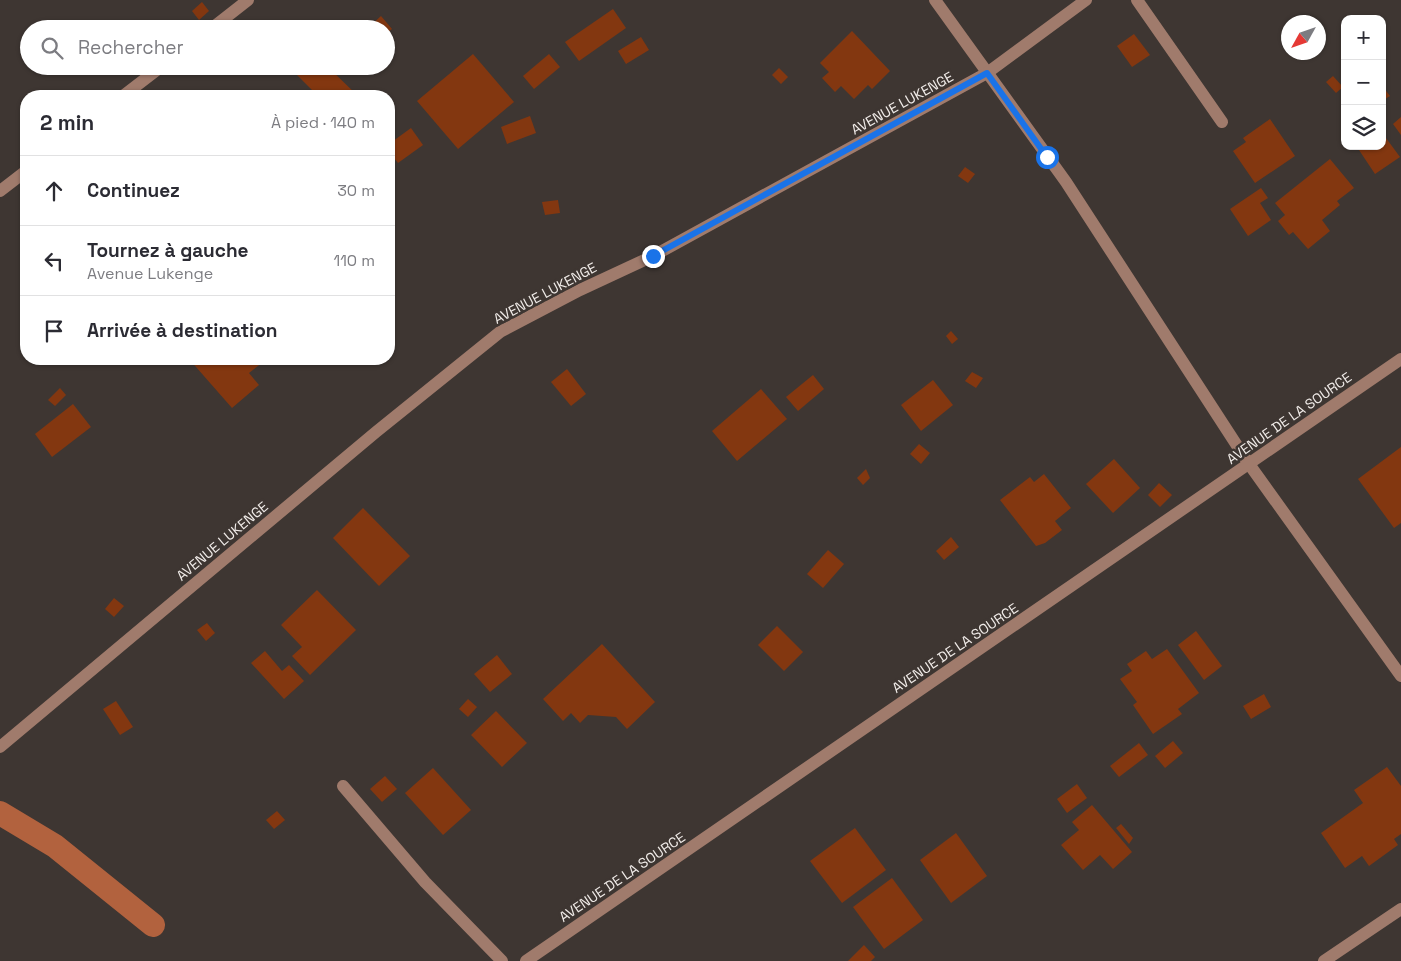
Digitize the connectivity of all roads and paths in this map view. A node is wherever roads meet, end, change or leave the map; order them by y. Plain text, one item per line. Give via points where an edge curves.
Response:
1 (248, 0) edge
2 (935, 0) edge
3 (1086, 0) edge
4 (1137, 0) edge
5 (222, 20) edge
6 (987, 73) junction
7 (150, 75) edge
8 (131, 90) edge
9 (1222, 122) dead end
10 (20, 176) edge
11 (0, 191) edge
12 (1401, 359) edge
13 (1249, 464) junction
14 (1401, 676) edge
15 (0, 747) edge
16 (343, 786) dead end
17 (1401, 909) edge
18 (502, 961) edge
19 (526, 961) edge
20 (1324, 961) edge

1 - 5 street
2 - 6 street
3 - 6 street, AVENUE LUKENGE
4 - 9 street
6 - 13 street via 1066,182
6 - 15 street, AVENUE LUKENGE via 653,256 500,332
7 - 8 street
10 - 11 street
12 - 13 street, AVENUE DE LA SOURCE
13 - 14 street
13 - 19 street, AVENUE DE LA SOURCE
16 - 18 street via 425,882
17 - 20 street

